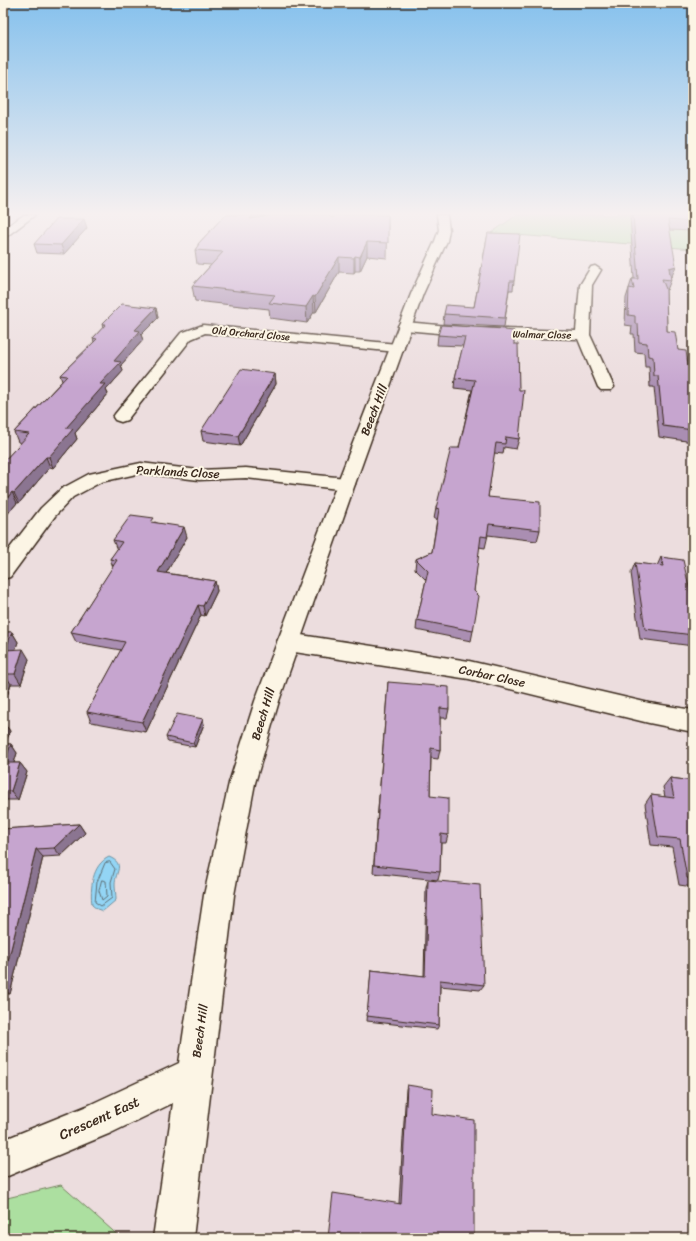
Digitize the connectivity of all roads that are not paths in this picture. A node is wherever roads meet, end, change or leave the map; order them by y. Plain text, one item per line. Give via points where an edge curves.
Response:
1 (426, 273) edge
2 (594, 273) edge
3 (583, 335) junction
4 (401, 337) junction
5 (606, 387) dead end
6 (120, 417) dead end
7 (346, 484) junction
8 (3, 572) edge
9 (288, 642) junction
10 (693, 720) edge
11 (195, 1074) junction
12 (3, 1159) edge
13 (173, 1238) edge

1 - 4 street, Beech Hill
2 - 3 street, Walmar Close via 586,285
3 - 4 street, Walmar Close via 478,332
3 - 5 street, Walmar Close
4 - 6 street, Old Orchard Close via 203,329 186,336
4 - 7 street, Beech Hill
7 - 8 street, Parklands Close via 246,473 199,475 141,468 95,478 67,493 48,512
7 - 9 street, Beech Hill
9 - 10 street, Corbar Close via 469,670 649,713
9 - 11 street, Beech Hill via 242,783 219,895
11 - 12 street, Crescent East via 98,1120
11 - 13 street, Beech Hill

